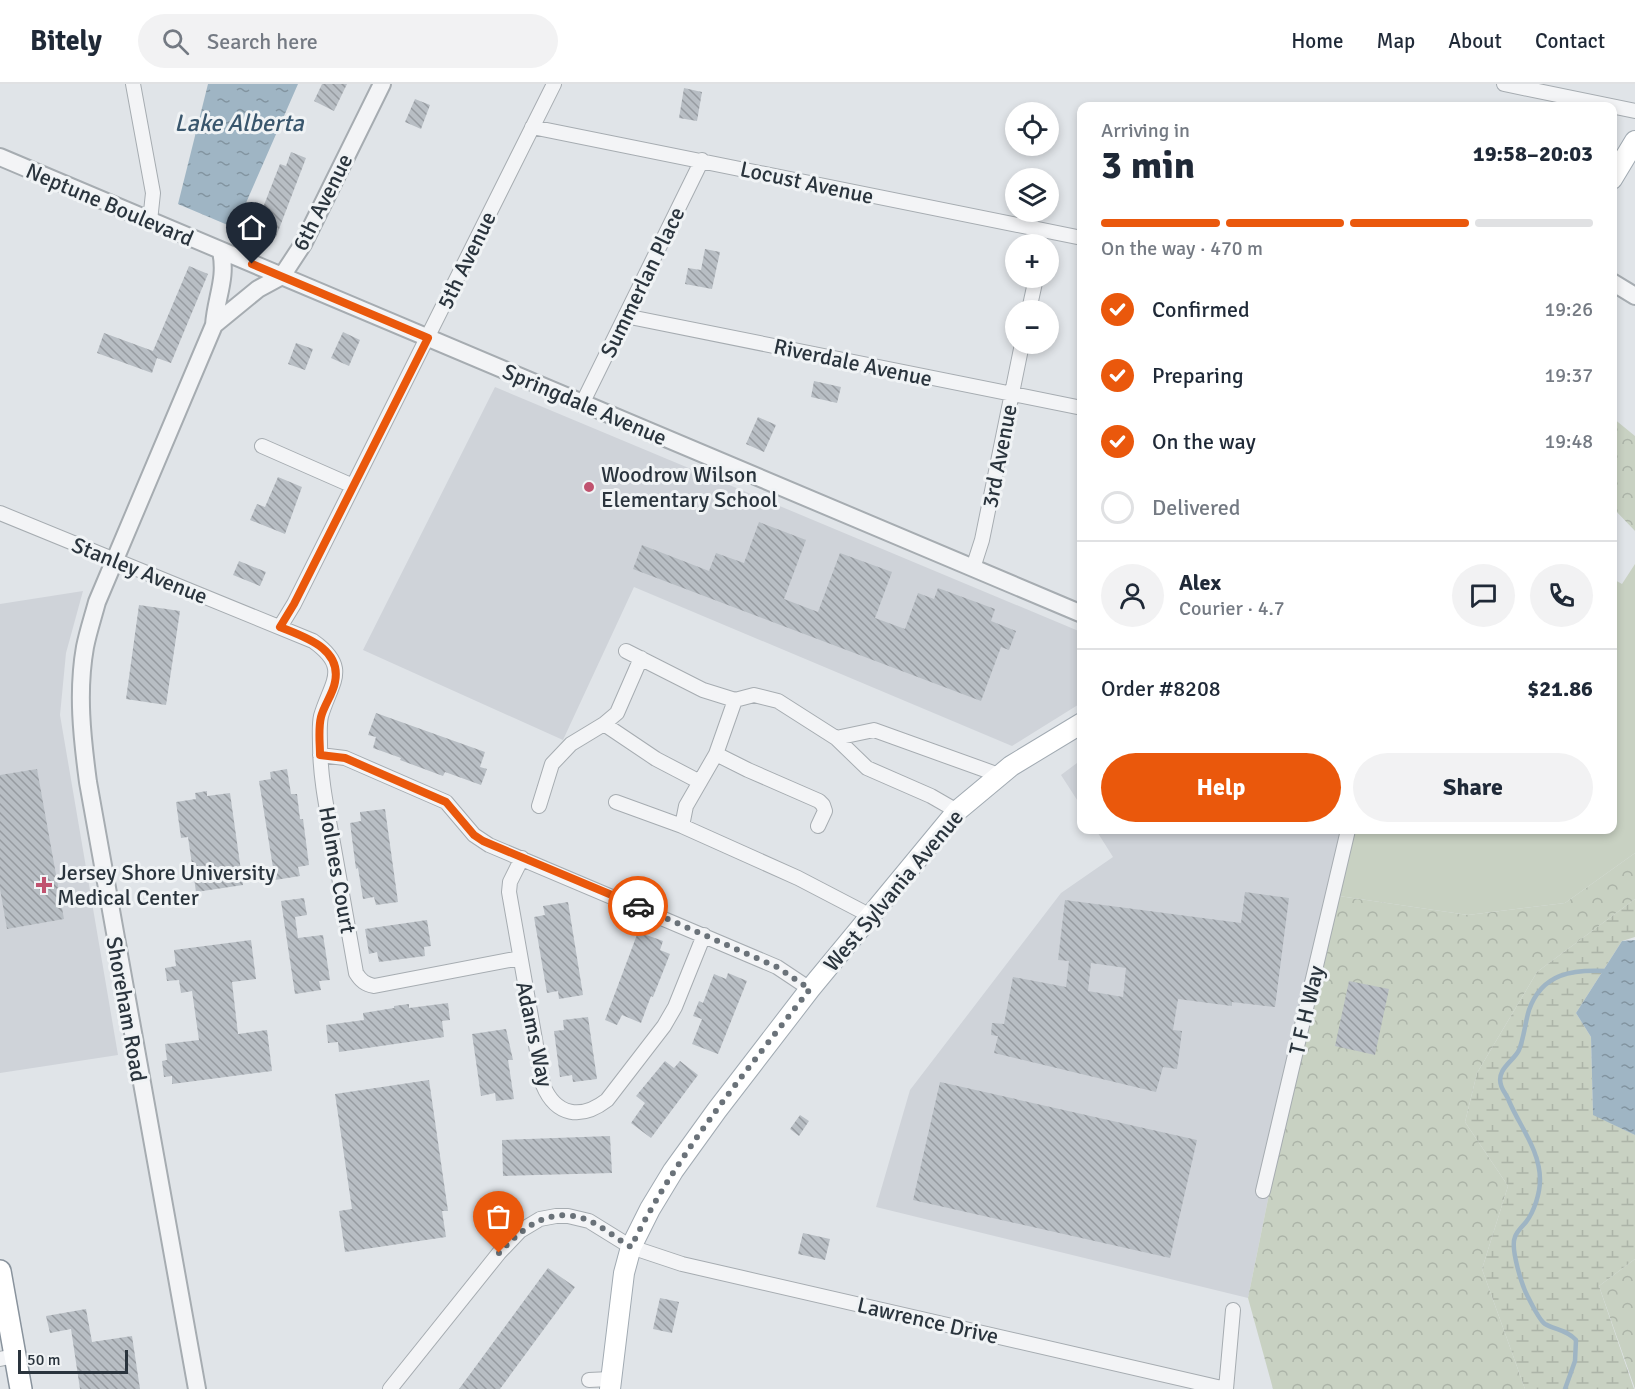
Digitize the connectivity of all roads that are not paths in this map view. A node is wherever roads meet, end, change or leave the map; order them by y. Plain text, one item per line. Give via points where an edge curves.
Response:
1 (133, 84) edge
2 (382, 84) edge
3 (554, 84) edge
4 (1504, 84) edge
5 (1591, 102) edge
6 (1617, 107) edge
7 (1635, 111) edge
8 (532, 127) junction
9 (1635, 141) edge
10 (0, 157) edge
11 (702, 160) junction
12 (1617, 171) edge
13 (150, 221) junction
14 (1026, 234) edge
15 (1059, 238) edge
16 (1077, 238) edge
17 (221, 251) junction
18 (282, 276) junction
19 (1617, 285) edge
20 (1635, 296) edge
21 (625, 316) junction
22 (214, 325) junction
23 (428, 338) junction
24 (1020, 354) edge
25 (1012, 394) junction
26 (582, 404) junction
27 (1077, 407) edge
28 (262, 446) dead end
29 (353, 486) junction
30 (0, 513) edge
31 (114, 559) junction
32 (973, 568) junction
33 (1077, 612) edge
34 (280, 627) junction
35 (626, 651) dead end
36 (641, 658) junction
37 (735, 700) junction
38 (604, 724) junction
39 (1077, 726) edge
40 (836, 738) junction
41 (716, 754) junction
42 (320, 755) junction
43 (999, 775) junction
44 (700, 782) junction
45 (616, 802) dead end
46 (539, 806) dead end
47 (957, 811) junction
48 (682, 826) junction
49 (818, 826) dead end
50 (1347, 834) edge
51 (522, 858) junction
52 (871, 916) junction
53 (704, 935) junction
54 (520, 958) junction
55 (810, 989) junction
56 (1263, 1191) dead end
57 (631, 1247) junction
58 (0, 1271) edge
59 (1233, 1310) dead end
60 (8, 1358) edge
61 (590, 1380) dead end
62 (610, 1384) edge
63 (21, 1389) edge
64 (197, 1389) edge
65 (390, 1389) edge
66 (1226, 1389) edge

1 - 13 street via 153,193
2 - 18 street, 6th Avenue via 303,244
3 - 8 street, 5th Avenue
4 - 5 street
6 - 7 street
8 - 11 street, Locust Avenue
8 - 23 street, 5th Avenue
9 - 12 main road
10 - 13 street, Neptune Boulevard
11 - 14 street, Locust Avenue
11 - 21 street, Summerlan Place
13 - 17 street, Neptune Boulevard
15 - 16 street, Locust Avenue
17 - 18 street, Springdale Avenue
17 - 22 street, 6th Avenue via 224,267
18 - 22 street, 6th Avenue via 258,289
18 - 23 street, Springdale Avenue
19 - 20 street
21 - 25 street, Riverdale Avenue
21 - 26 street, Summerlan Place
22 - 31 street, 6th Avenue
23 - 26 street, Springdale Avenue
23 - 29 street, 5th Avenue
24 - 25 street, 3rd Avenue
25 - 27 street, Riverdale Avenue
25 - 32 street, 3rd Avenue
26 - 32 street, Springdale Avenue
28 - 29 street
29 - 34 street, 5th Avenue
30 - 31 street, Stanley Avenue
31 - 34 street, Stanley Avenue
31 - 64 street, Shoreham Road via 96,602 85,648 81,733
32 - 33 street, Springdale Avenue
34 - 42 street, Holmes Court via 313,641 332,658 335,682 321,718
35 - 36 street
36 - 37 street via 703,690
36 - 38 street via 617,713
37 - 40 street via 754,694 778,701
37 - 41 street
38 - 44 street via 656,759
38 - 46 street via 571,744 552,764
39 - 43 main road, West Sylvania Avenue
40 - 43 street via 874,730
40 - 47 street via 867,768
41 - 44 street
41 - 49 street via 819,801 825,811
42 - 51 street via 345,758 446,802 474,835
42 - 54 street, Holmes Court via 325,801 360,980 374,986
43 - 47 main road, West Sylvania Avenue
44 - 48 street via 686,806
45 - 48 street
47 - 52 main road, West Sylvania Avenue
48 - 52 street
50 - 56 street, T F H Way
51 - 53 street
51 - 54 street, Adams Way via 509,892
52 - 55 main road, West Sylvania Avenue
53 - 54 street, Adams Way via 664,1026 607,1100 587,1112 564,1110 547,1095
53 - 55 street via 777,967
55 - 57 main road, West Sylvania Avenue via 674,1171
57 - 62 main road, West Sylvania Avenue
57 - 65 street, Lawrence Drive via 589,1221 568,1216 540,1219 520,1231 499,1253
57 - 66 street, Lawrence Drive via 682,1264
58 - 60 highway
59 - 66 street
60 - 63 highway
61 - 62 street, West Sylvania Avenue

